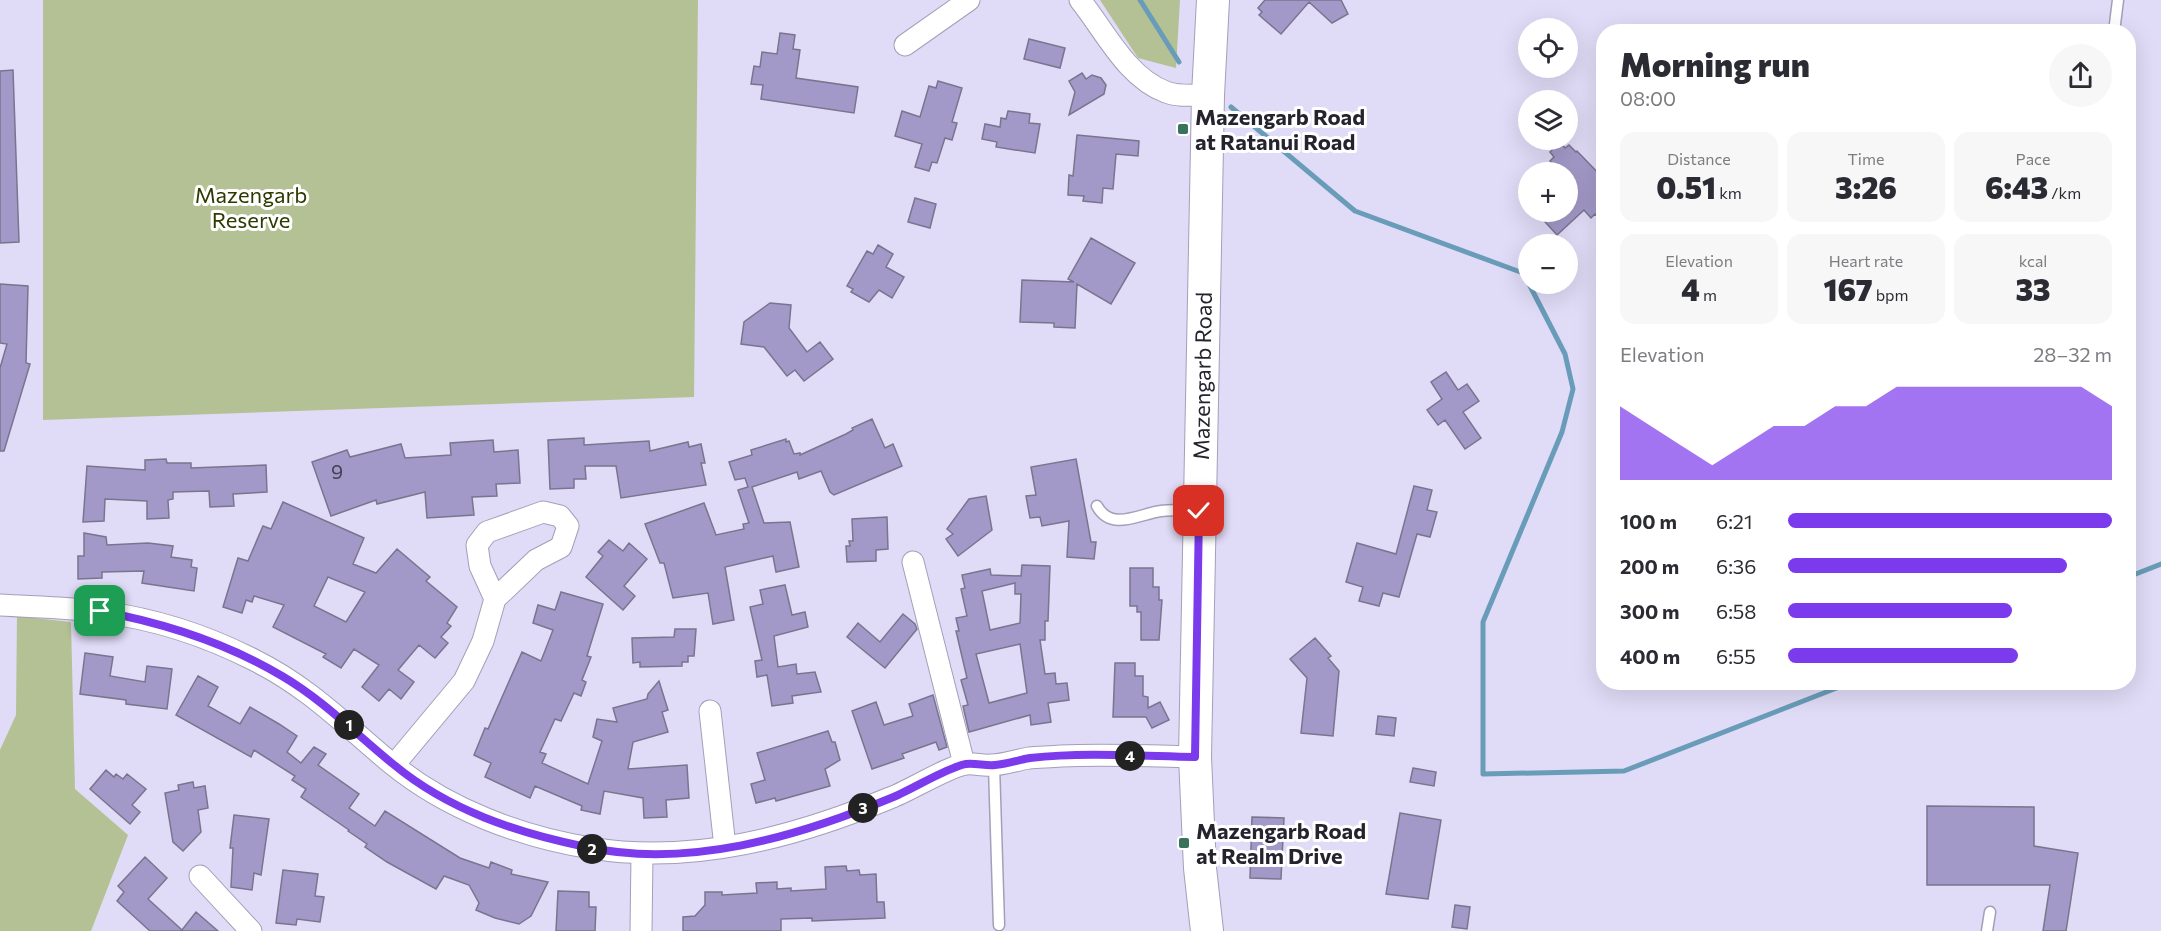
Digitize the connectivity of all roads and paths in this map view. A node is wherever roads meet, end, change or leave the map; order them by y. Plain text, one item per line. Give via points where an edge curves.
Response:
1 (969, 0) edge
2 (1080, 0) edge
3 (1214, 0) edge
4 (2118, 0) edge
5 (2115, 24) edge
6 (904, 45) dead end
7 (1208, 95) junction
8 (1097, 506) dead end
9 (1199, 511) junction
10 (912, 562) dead end
11 (495, 599) junction
12 (0, 605) edge
13 (710, 711) dead end
14 (1195, 757) junction
15 (964, 764) junction
16 (394, 765) junction
17 (994, 766) junction
18 (725, 847) junction
19 (642, 854) junction
20 (200, 876) dead end
21 (1990, 912) dead end
22 (999, 925) dead end
23 (251, 931) edge
24 (641, 931) edge
25 (1207, 931) edge
26 (1987, 931) edge

1 - 6 street
2 - 7 street via 1148,84 1168,93
3 - 7 main road, Mazengarb Road
4 - 5 lane
7 - 9 main road, Mazengarb Road
8 - 9 lane via 1107,518 1125,521 1161,511
9 - 14 main road, Mazengarb Road
10 - 15 street
11 - 11 street via 480,566 477,546 487,532 543,513 560,516 568,526 561,547 536,560
11 - 16 street via 483,641 464,681
12 - 16 street via 100,611 197,635 285,678 351,726
13 - 18 street
14 - 17 street via 1064,756 1028,758
14 - 25 main road, Mazengarb Road
15 - 17 street
15 - 18 street via 891,798 798,831
16 - 19 street via 436,794 491,821 590,848
17 - 22 lane
18 - 19 street
19 - 24 street
20 - 23 street
21 - 26 lane

